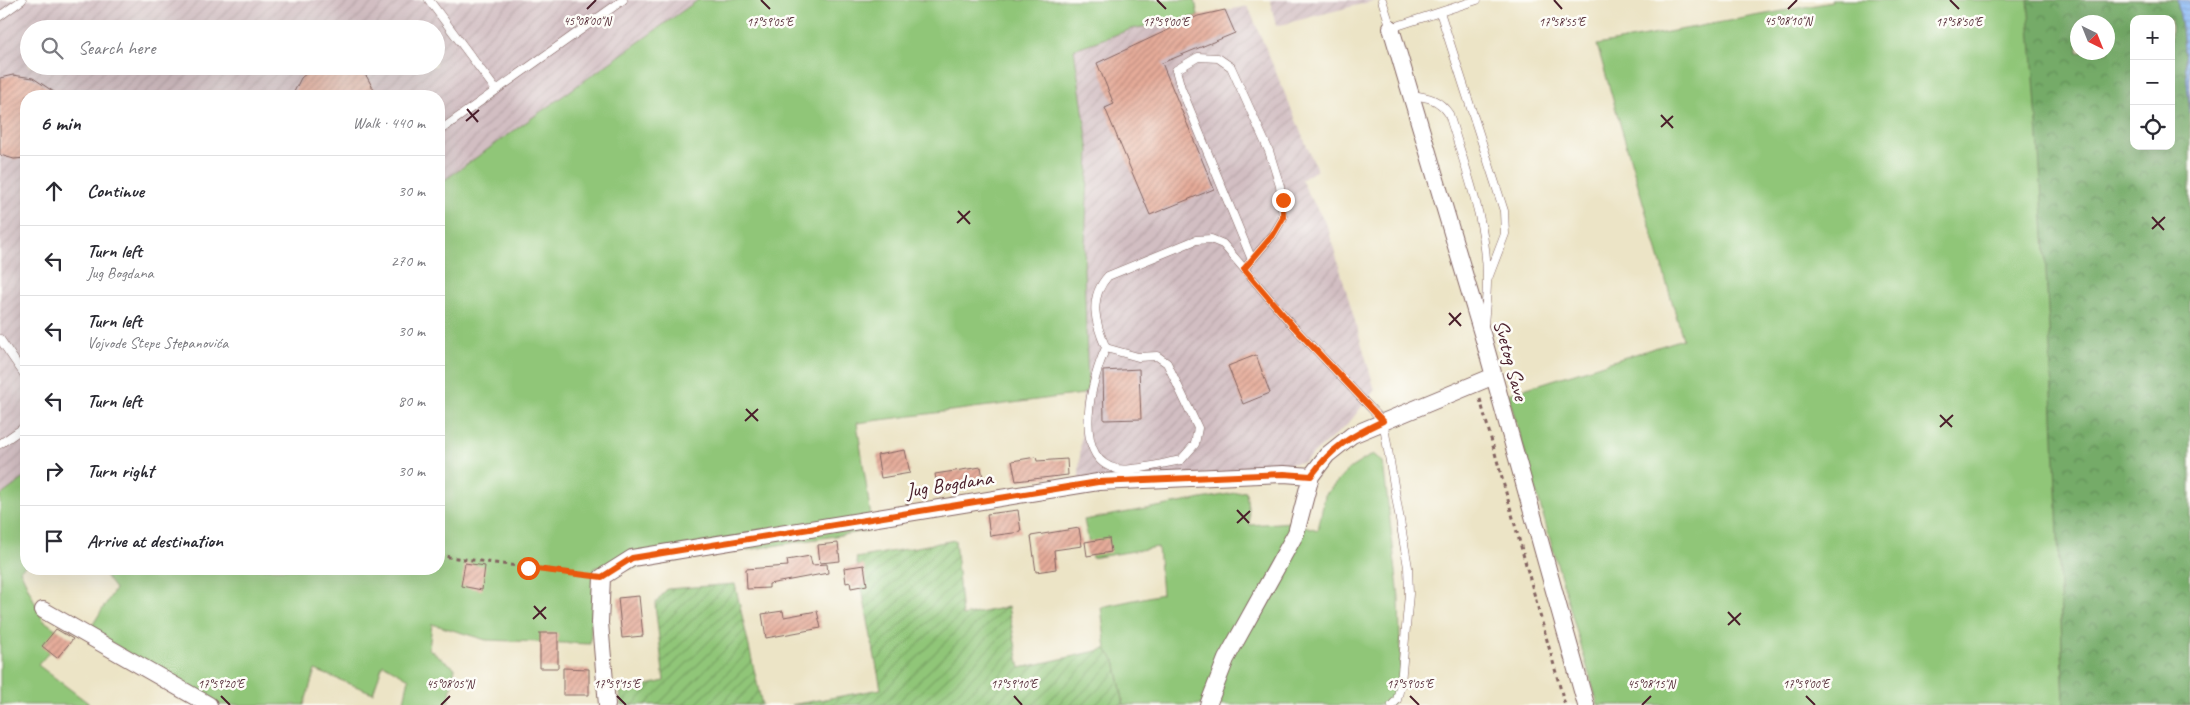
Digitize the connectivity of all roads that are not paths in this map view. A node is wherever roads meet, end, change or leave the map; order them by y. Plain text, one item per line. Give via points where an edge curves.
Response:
1 (22, 0) edge
2 (429, 0) edge
3 (623, 0) edge
4 (1382, 0) edge
5 (1477, 0) edge
6 (1440, 12) junction
7 (0, 16) edge
8 (444, 20) edge
9 (445, 21) edge
10 (1391, 28) junction
11 (496, 90) junction
12 (1410, 95) junction
13 (445, 127) edge
14 (1252, 260) junction
15 (1244, 269) junction
16 (1487, 281) junction
17 (1484, 337) junction
18 (0, 339) edge
19 (1106, 348) junction
20 (20, 368) edge
21 (1486, 379) junction
22 (1383, 421) junction
23 (20, 430) edge
24 (0, 444) edge
25 (1311, 476) junction
26 (43, 610) dead end
27 (1396, 703) edge
28 (209, 705) edge
29 (607, 705) edge
30 (1208, 705) edge
31 (1586, 705) edge

1 - 7 lane
2 - 8 lane
3 - 11 lane
4 - 10 lane
5 - 6 lane
6 - 10 lane
6 - 16 lane via 1504,211 1505,234
9 - 11 lane
10 - 12 street, Svetog Save
11 - 13 lane
12 - 16 lane via 1428,97 1442,104 1449,114 1479,216
12 - 17 street, Svetog Save
14 - 14 lane via 1283,218 1280,186 1269,151 1231,67 1218,58 1198,57 1176,70
14 - 15 lane
15 - 19 lane via 1222,244 1211,239 1196,240 1108,276 1100,285 1094,313
15 - 22 lane
16 - 17 lane
17 - 21 street, Svetog Save
18 - 20 lane
19 - 19 lane via 1098,364 1087,430 1092,450 1103,462 1117,469 1182,460 1195,444 1198,428 1167,363 1157,356 1138,357
21 - 22 street
21 - 31 street, Svetog Save
22 - 25 street via 1352,435 1333,450
22 - 27 lane via 1408,567 1408,618
23 - 24 lane
25 - 29 street, Jug Bogdana via 1284,474 1098,482 632,558 602,577 600,624
25 - 30 street via 1296,533 1226,659
26 - 28 street

